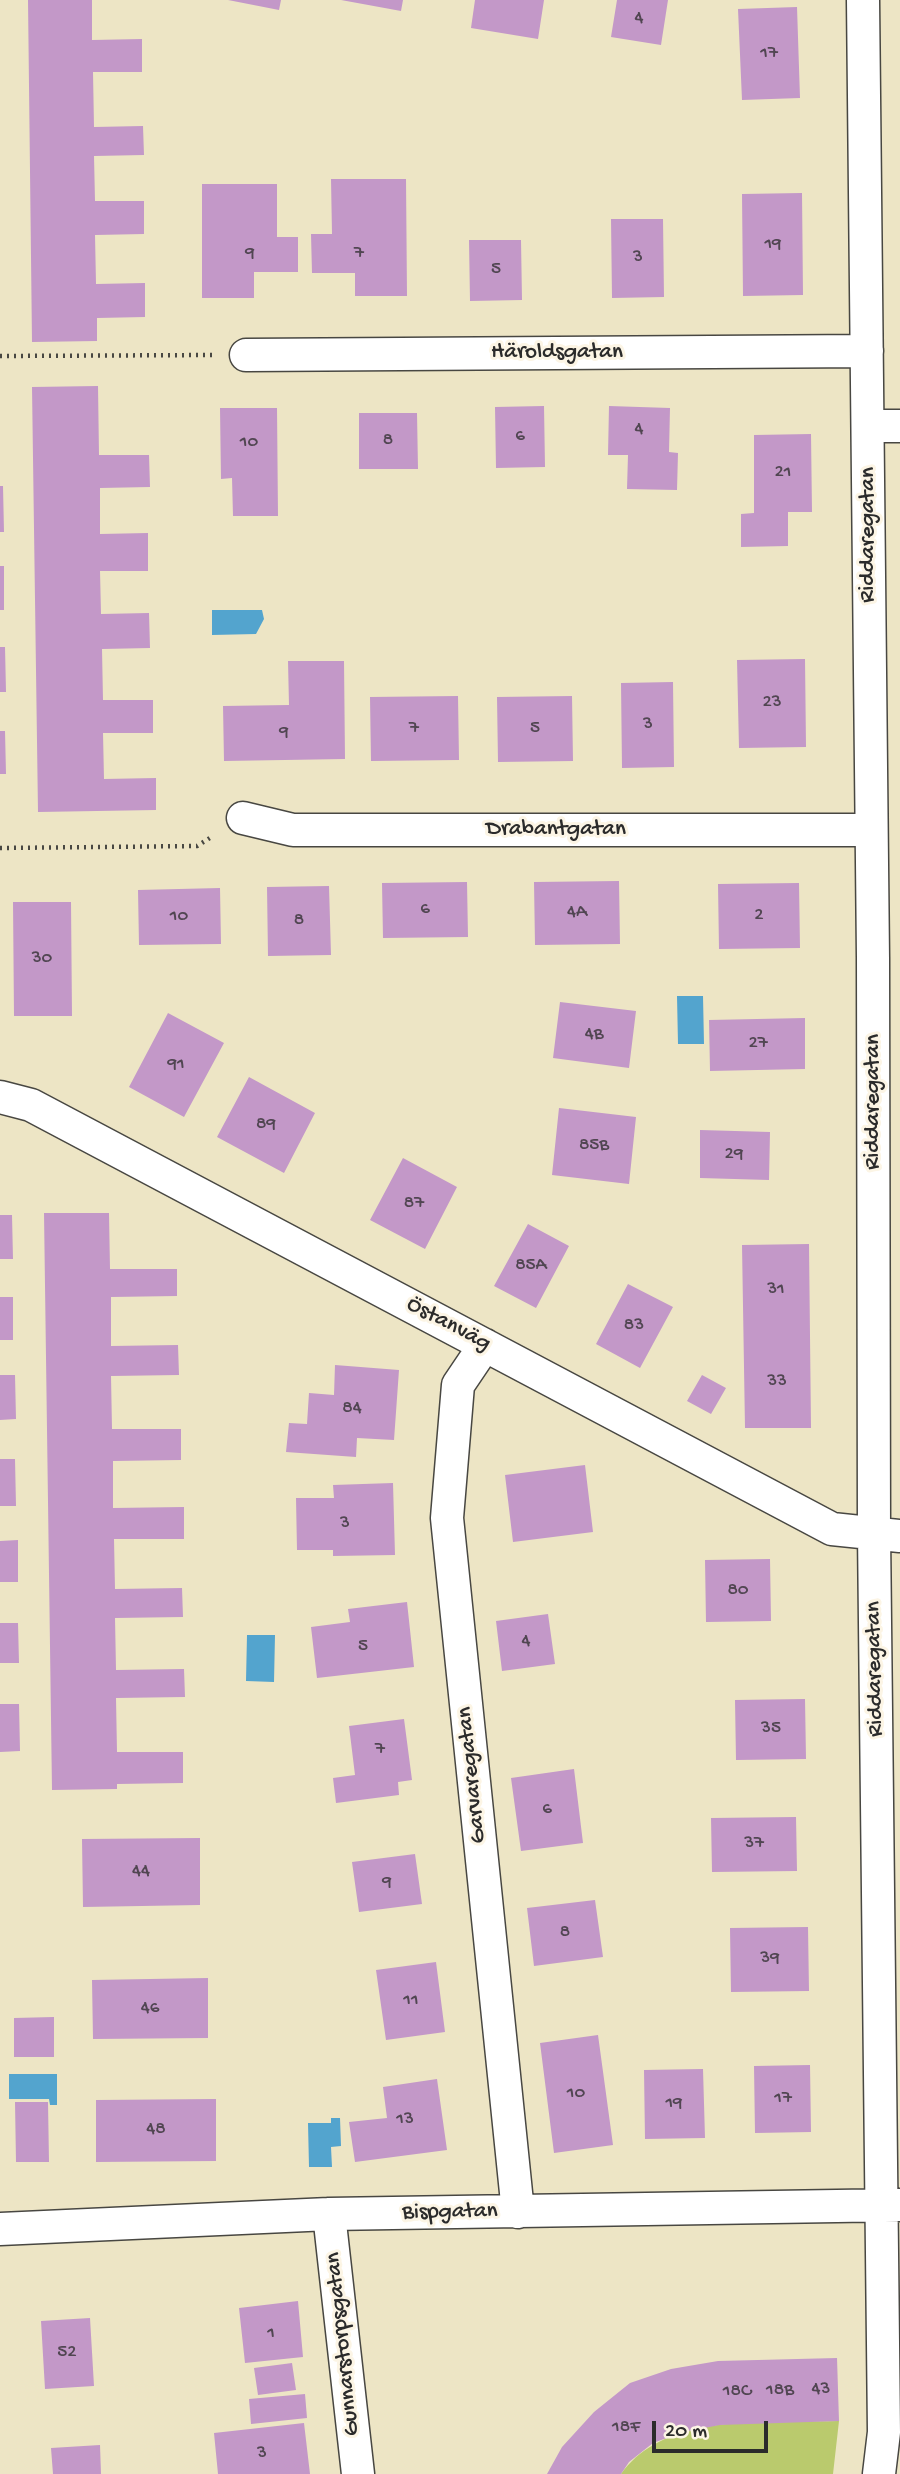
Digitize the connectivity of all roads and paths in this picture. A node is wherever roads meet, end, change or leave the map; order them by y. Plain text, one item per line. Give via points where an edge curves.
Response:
1 (863, 0) edge
2 (867, 351) junction
3 (246, 355) joint
4 (0, 356) edge
5 (869, 426) junction
6 (900, 426) edge
7 (243, 818) joint
8 (871, 830) junction
9 (0, 848) edge
10 (887, 957) edge
11 (0, 1097) edge
12 (485, 1345) junction
13 (887, 1535) edge
14 (891, 2205) edge
15 (518, 2212) junction
16 (329, 2214) junction
17 (0, 2229) edge
18 (358, 2474) edge
19 (879, 2474) edge

1 - 2 street, Riddaregatan
2 - 3 street, Häroldsgatan
2 - 5 street, Riddaregatan
3 - 4 path
5 - 6 street
5 - 8 street, Riddaregatan
7 - 8 street, Drabantgatan via 293,830
7 - 9 path via 197,846
8 - 10 street, Riddaregatan
10 - 13 street, Riddaregatan
11 - 12 street, Östanväg via 31,1105
12 - 13 street, Östanväg via 832,1529
12 - 15 street, Garvaregatan via 458,1385 447,1518
13 - 14 street, Riddaregatan
14 - 15 street, Bispgatan
14 - 19 street, Riddaregatan
15 - 16 street, Bispgatan
16 - 17 street, Bispgatan
16 - 18 street, Gunnarstorpsgatan

